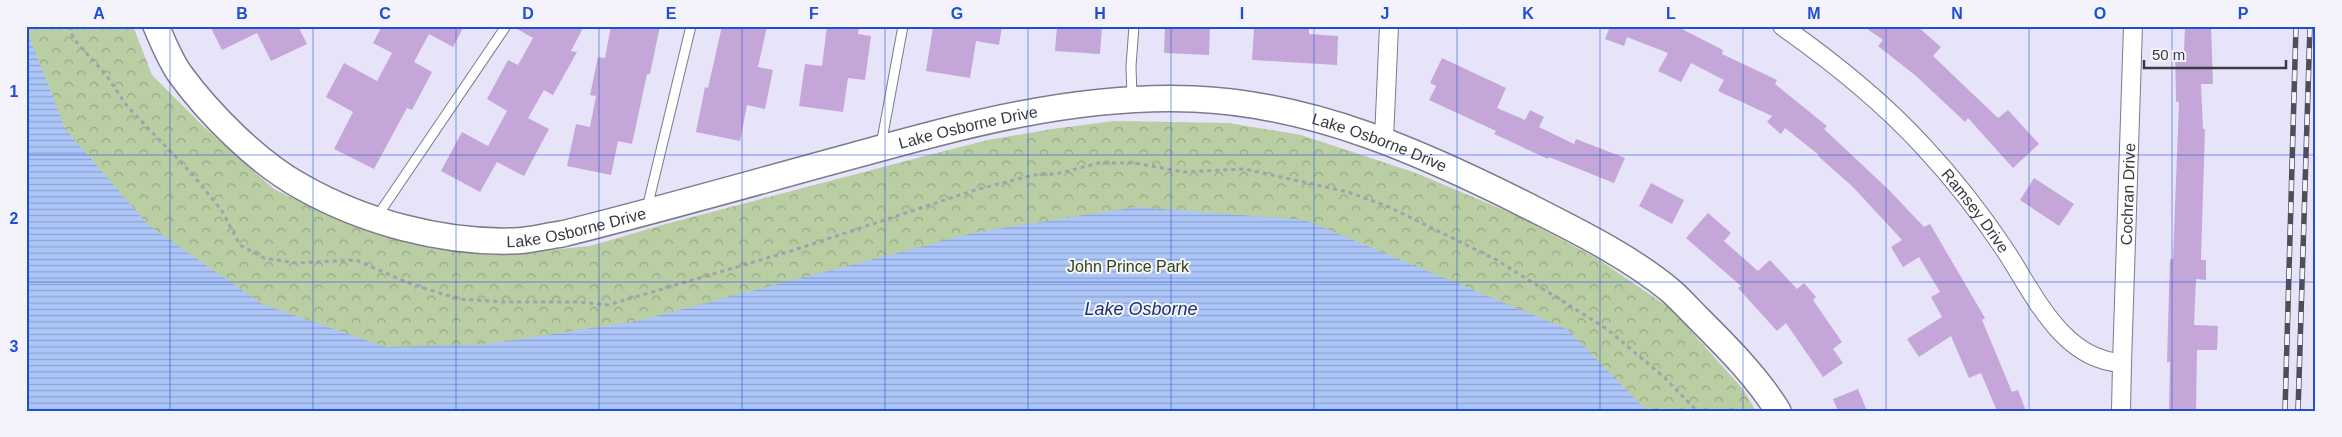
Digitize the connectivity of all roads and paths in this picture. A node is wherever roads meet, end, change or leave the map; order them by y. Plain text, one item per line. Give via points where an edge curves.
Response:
1 (70, 26) edge
2 (156, 26) edge
3 (506, 26) edge
4 (691, 26) edge
5 (904, 26) edge
6 (1134, 26) edge
7 (1389, 26) edge
8 (1782, 26) edge
9 (2132, 26) edge
10 (1132, 100) junction
11 (1384, 139) junction
12 (881, 148) junction
13 (646, 212) junction
14 (376, 218) junction
15 (2122, 363) junction
16 (1697, 411) edge
17 (1778, 411) edge
18 (2121, 411) edge

1 - 16 path via 73,38 127,106 193,175 222,211 240,246 264,258 296,262 356,260 459,300 608,305 791,251 975,190 1033,175 1056,174 1099,163 1135,163 1184,172 1245,168 1348,192 1389,207 1495,259 1607,329 1666,378
2 - 14 street, Lake Osborne Drive via 179,73 206,105 265,161 301,187
3 - 14 lane
4 - 13 lane
5 - 12 lane
6 - 10 lane
7 - 11 street
8 - 15 street, Ramsey Drive via 1825,56 1923,146 1962,191 2005,250 2036,301 2067,338 2105,362
9 - 15 street, Cochran Drive
10 - 11 street, Lake Osborne Drive via 1196,99 1255,106 1320,119
10 - 12 street, Lake Osborne Drive via 1077,104 1006,116
11 - 17 street, Lake Osborne Drive via 1475,179 1571,228 1671,291 1743,364
12 - 13 street, Lake Osborne Drive
13 - 14 street, Lake Osborne Drive via 562,234 514,241 446,236
15 - 18 street

